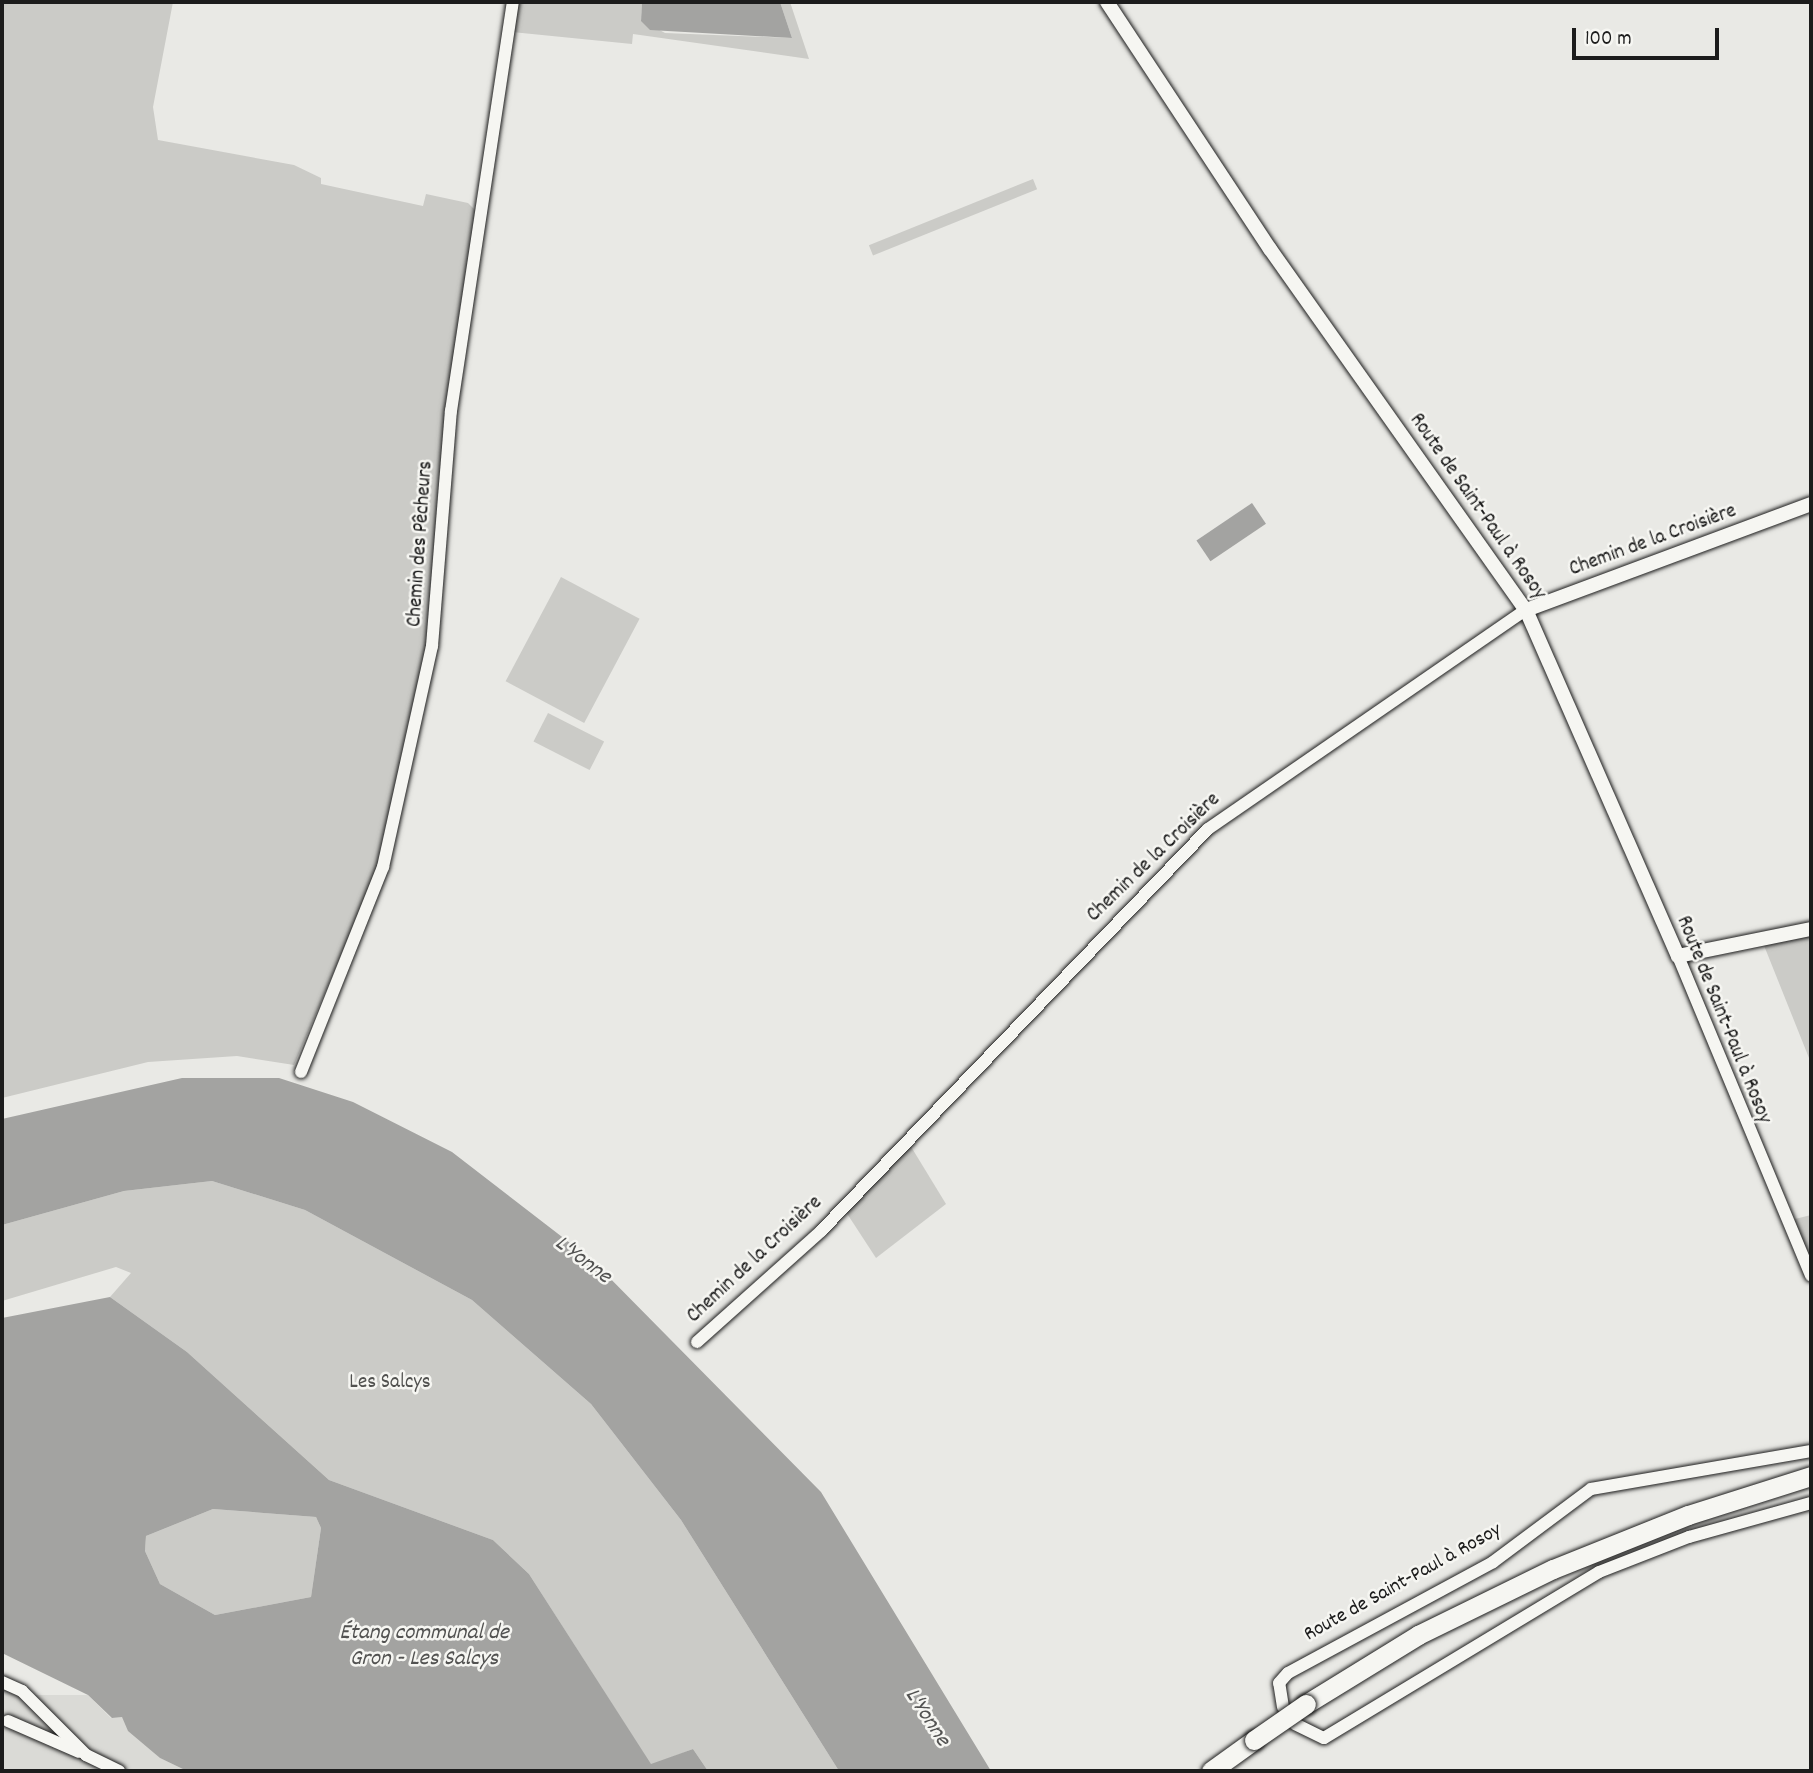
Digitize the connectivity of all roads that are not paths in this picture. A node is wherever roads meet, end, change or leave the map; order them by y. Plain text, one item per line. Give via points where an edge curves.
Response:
1 (513, 2) edge
2 (1107, 2) edge
3 (1811, 504) edge
4 (1526, 610) junction
5 (1811, 929) edge
6 (1678, 956) junction
7 (301, 1072) dead end
8 (1811, 1275) edge
9 (697, 1342) dead end
10 (1811, 1451) edge
11 (1811, 1476) edge
12 (1811, 1503) edge
13 (2, 1682) edge
14 (1283, 1707) dead end
15 (8, 1721) dead end
16 (1294, 1724) dead end
17 (86, 1755) junction
18 (119, 1771) edge
19 (1211, 1771) edge

1 - 7 street, Chemin des Pêcheurs via 451,411 432,646 383,866
2 - 4 street, Route de Saint-Paul à Rosoy via 1270,249
3 - 4 street, Chemin de la Croisière
4 - 6 street, Route de Saint-Paul à Rosoy
4 - 9 street, Chemin de la Croisière via 1208,829 821,1231
5 - 6 street
6 - 8 street, Route de Saint-Paul à Rosoy
10 - 14 street, Route de Saint-Paul à Rosoy via 1591,1489 1493,1562 1295,1668 1279,1683
11 - 19 main road, bridge via 1688,1515 1553,1569 1419,1635 1306,1704
12 - 16 street via 1689,1537 1599,1572 1324,1738
13 - 17 street via 22,1692
15 - 17 street
17 - 18 street

